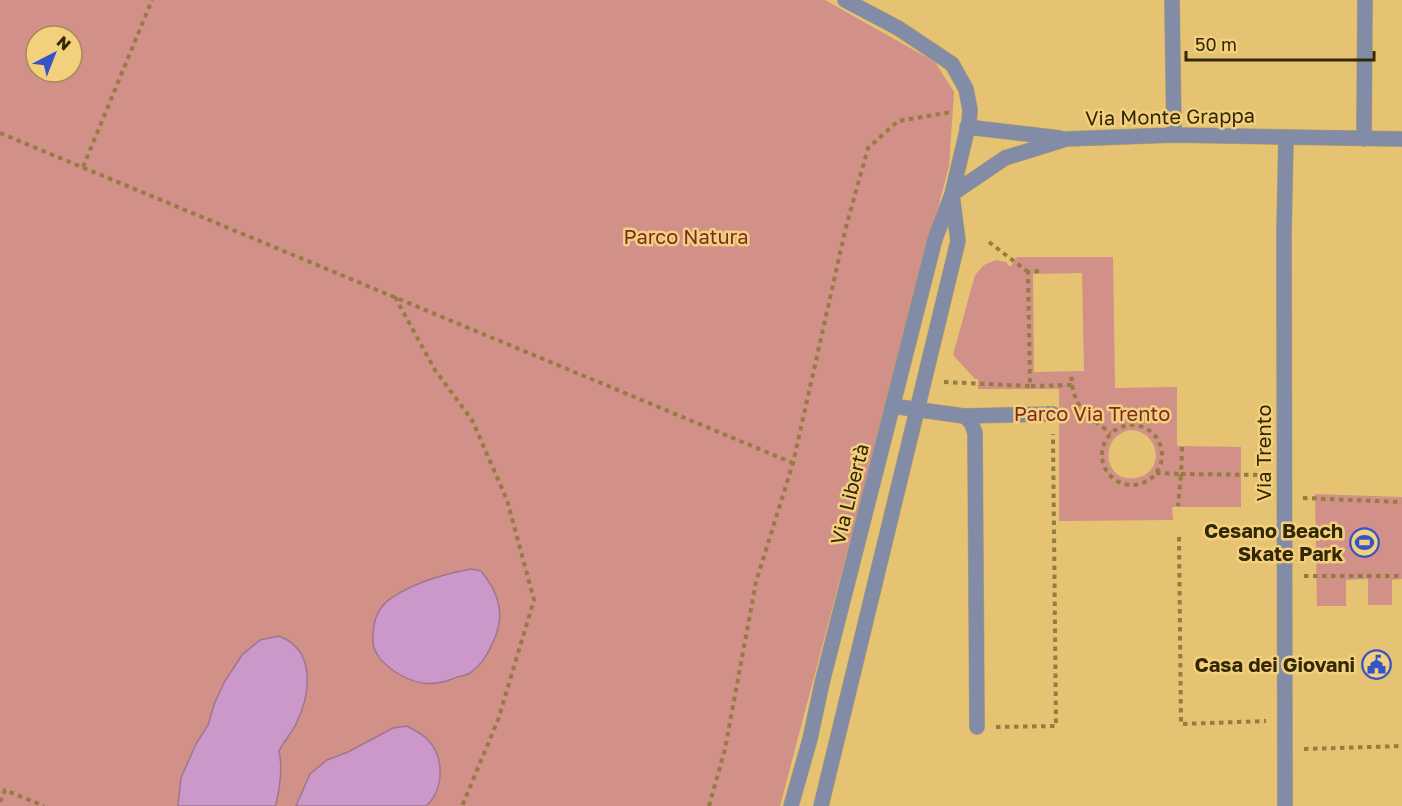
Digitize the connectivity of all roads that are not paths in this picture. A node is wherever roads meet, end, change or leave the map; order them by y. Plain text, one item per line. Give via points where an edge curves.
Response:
1 (845, 0) edge
2 (1172, 0) edge
3 (1365, 0) edge
4 (967, 127) junction
5 (1174, 135) junction
6 (1286, 136) junction
7 (1066, 138) junction
8 (1364, 139) junction
9 (1402, 139) edge
10 (952, 194) junction
11 (892, 406) junction
12 (918, 410) junction
13 (1053, 414) road end
14 (964, 416) junction
15 (977, 727) road end
16 (791, 806) edge
17 (821, 806) edge
18 (1285, 806) edge

1 - 4 street, Via Libertà via 898,28 952,64 966,89 970,110
2 - 5 street
3 - 8 street
4 - 7 street
4 - 10 street, Via Libertà
5 - 6 street, Via Monte Grappa
5 - 7 street, Via Monte Grappa
6 - 8 street, Via Monte Grappa
6 - 18 street, Via Trento
7 - 10 street, Via Monte Grappa via 1005,158
8 - 9 street, Via Monte Grappa
10 - 11 street, Via Libertà via 935,240
10 - 12 street, Via Libertà via 958,241
11 - 12 street
11 - 16 street, Via Libertà
12 - 14 street
12 - 17 street, Via Libertà
13 - 14 street
14 - 15 street via 975,433

